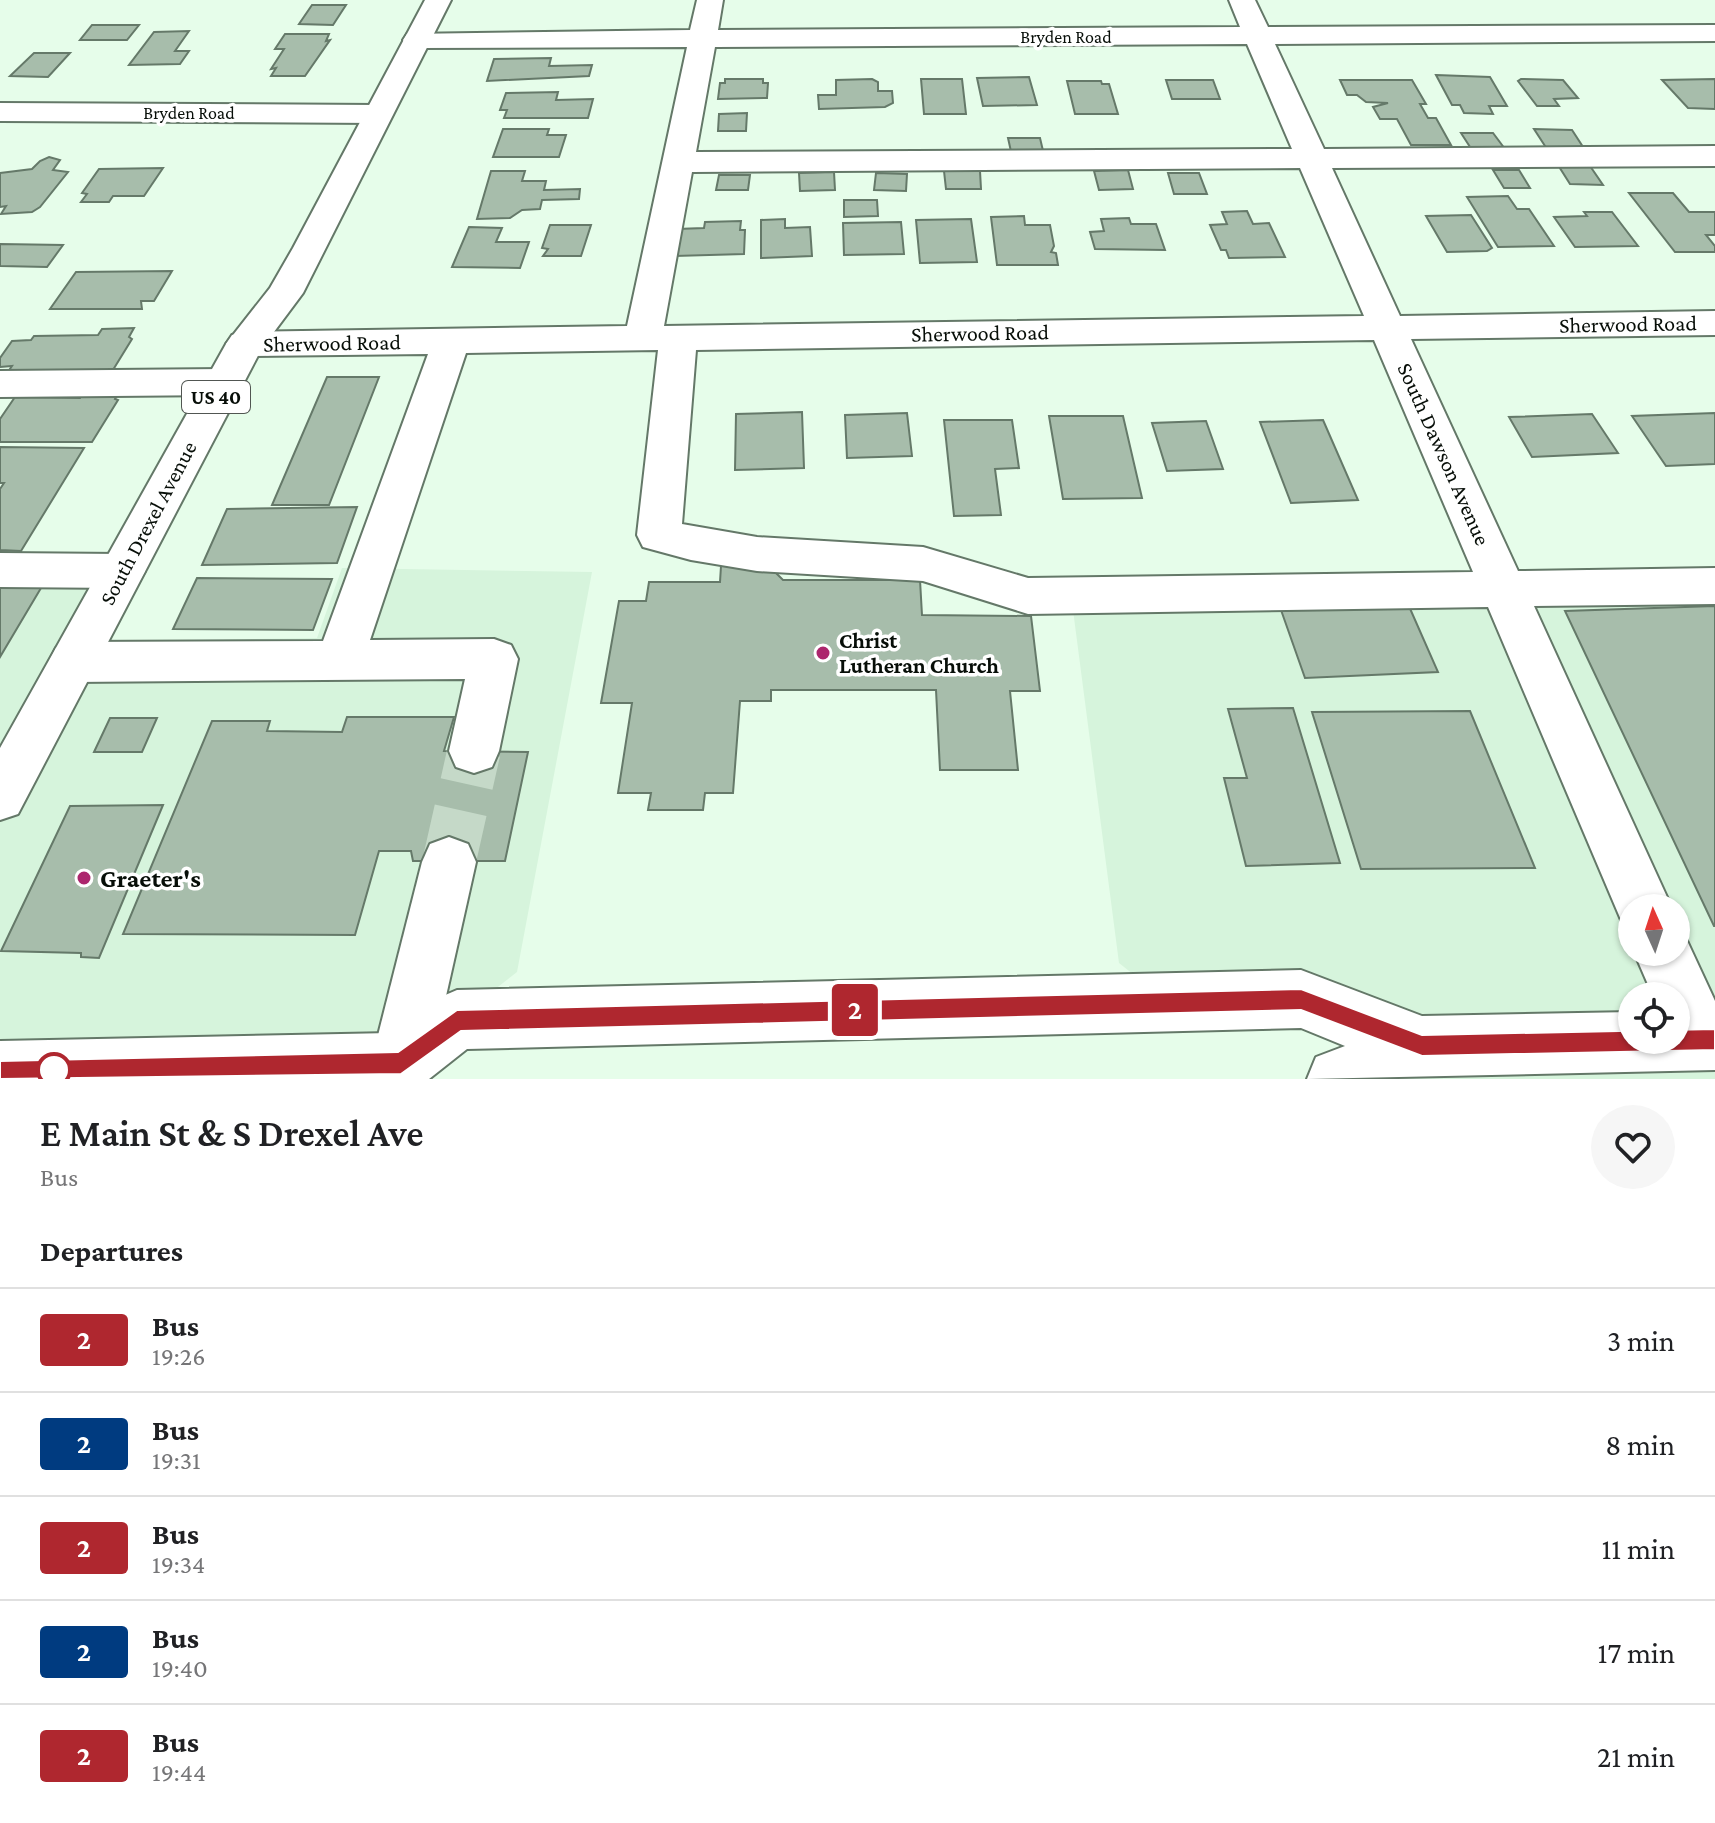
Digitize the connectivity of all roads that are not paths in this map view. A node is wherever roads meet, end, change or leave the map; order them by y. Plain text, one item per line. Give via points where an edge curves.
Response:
1 (1715, 16) edge
2 (1250, 18) edge
3 (706, 20) edge
4 (427, 21) edge
5 (1642, 25) junction
6 (1715, 33) edge
7 (0, 112) edge
8 (378, 114) junction
9 (1715, 156) edge
10 (1313, 159) junction
11 (678, 162) junction
12 (1715, 323) edge
13 (1388, 327) junction
14 (660, 338) junction
15 (451, 341) junction
16 (245, 344) junction
17 (224, 382) junction
18 (0, 384) edge
19 (0, 570) edge
20 (122, 571) junction
21 (1715, 586) edge
22 (1503, 589) junction
23 (340, 660) junction
24 (73, 662) junction
25 (474, 751) tunnel mouth
26 (0, 797) edge
27 (449, 862) tunnel mouth
28 (1638, 894) edge
29 (1670, 966) edge
30 (1709, 1040) edge
31 (1426, 1062) edge
32 (0, 1071) edge
33 (409, 1071) edge
34 (1338, 1079) edge

1 - 5 street, Bryden Road
2 - 3 street, Bryden Road via 968,28
2 - 5 street, Bryden Road via 1469,26
2 - 10 street, South Dawson Avenue
3 - 4 street, Bryden Road
3 - 11 street
4 - 8 street, South Drexel Avenue / US 40
5 - 6 street, Bryden Road
7 - 8 street, Bryden Road
8 - 16 street, South Drexel Avenue / US 40 via 285,293
9 - 10 street
10 - 11 street
10 - 13 street, South Dawson Avenue
11 - 14 street
12 - 13 street, Sherwood Road
13 - 14 street, Sherwood Road
13 - 22 street, South Dawson Avenue
14 - 15 street, Sherwood Road
14 - 22 street via 659,535 732,550 923,564 1028,596
15 - 16 street, Sherwood Road
15 - 23 street
16 - 17 street, South Drexel Avenue / US 40
17 - 18 street
17 - 20 street, South Drexel Avenue / US 40
19 - 20 street
20 - 24 street, South Drexel Avenue / US 40
21 - 22 street
22 - 28 street, South Dawson Avenue
23 - 24 street
23 - 25 street via 494,659
24 - 26 street, South Drexel Avenue / US 40
27 - 33 street
29 - 30 street
30 - 31 street
31 - 33 street via 1301,999 457,1020
31 - 34 street
32 - 33 street

